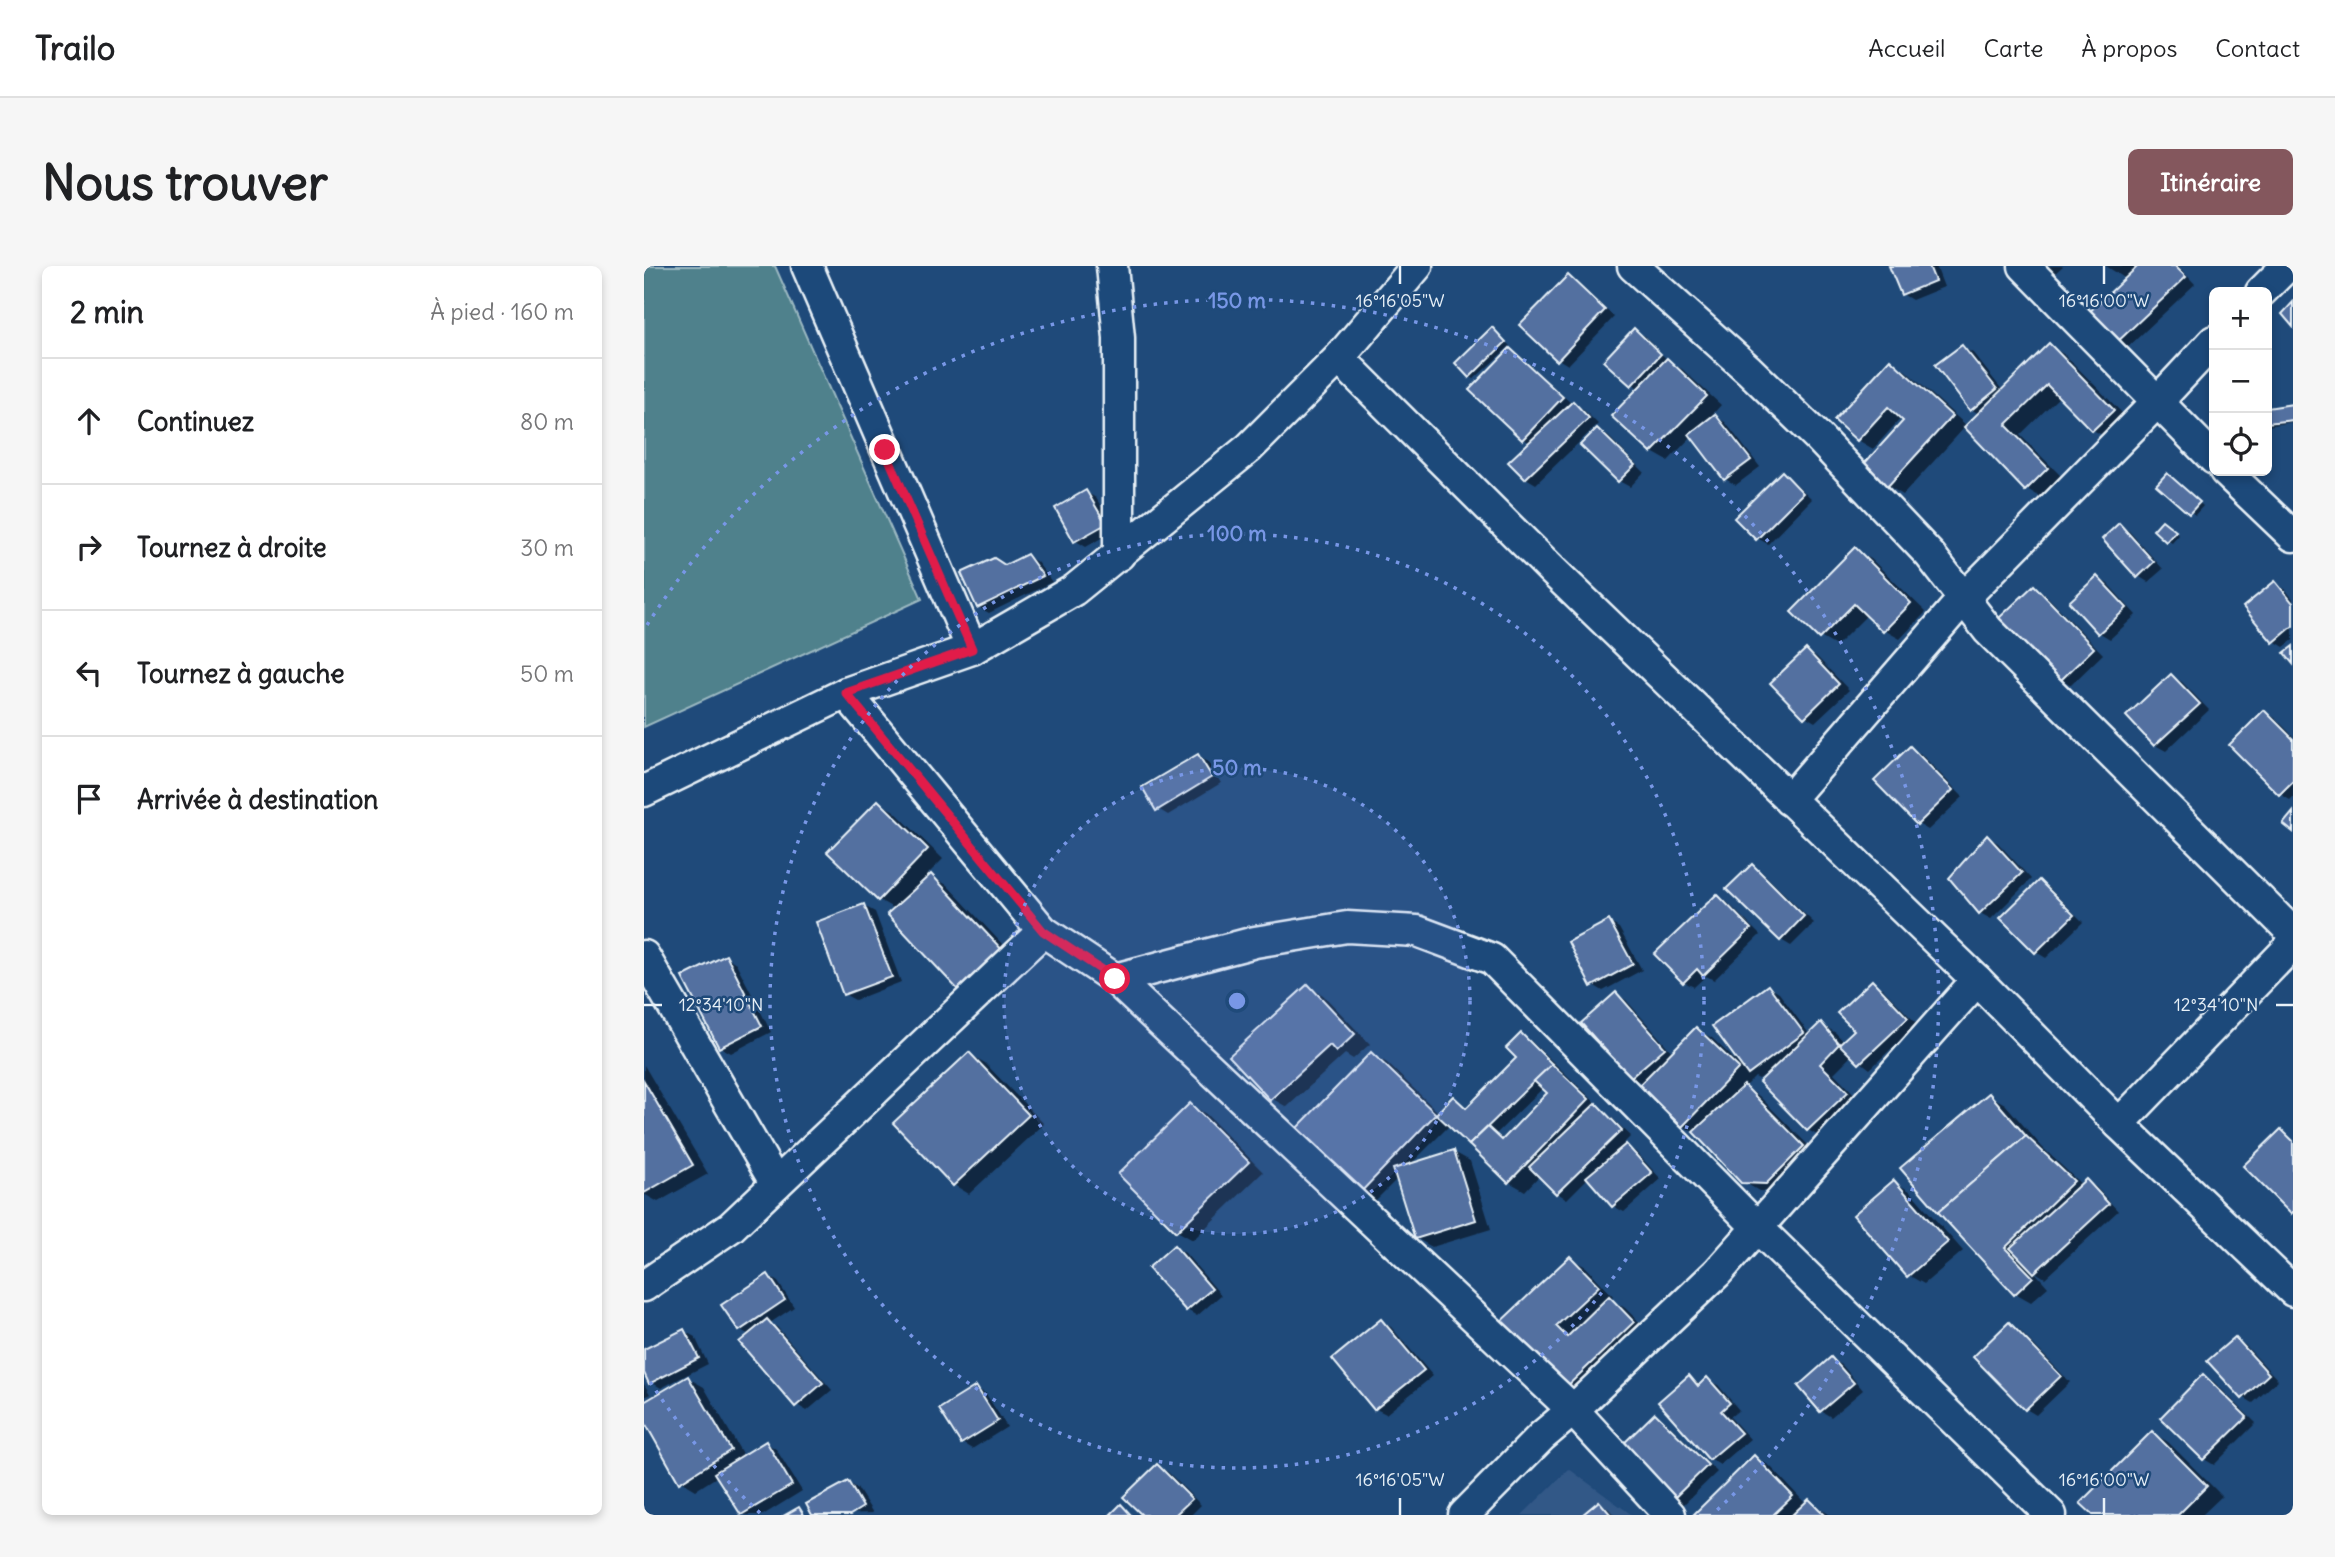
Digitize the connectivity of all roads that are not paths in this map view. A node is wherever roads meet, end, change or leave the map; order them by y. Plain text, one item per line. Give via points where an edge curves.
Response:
1 (807, 266) edge
2 (1112, 266) edge
3 (1417, 266) edge
4 (1633, 266) edge
5 (2024, 266) edge
6 (2287, 266) edge
7 (2266, 287) edge
8 (2209, 346) edge
9 (1339, 358) junction
10 (2158, 401) junction
11 (2209, 454) edge
12 (2230, 476) edge
13 (2293, 536) edge
14 (1119, 555) junction
15 (1964, 598) junction
16 (972, 649) junction
17 (846, 693) junction
18 (644, 791) edge
19 (1789, 800) junction
20 (1043, 931) junction
21 (2293, 933) edge
22 (2293, 944) edge
23 (644, 956) edge
24 (1115, 979) junction
25 (1977, 980) junction
26 (2119, 1124) junction
27 (776, 1184) junction
28 (1758, 1228) junction
29 (644, 1286) edge
30 (2293, 1291) edge
31 (1573, 1410) junction
32 (1464, 1515) edge
33 (1670, 1515) edge
34 (2051, 1515) edge

1 - 16 street
2 - 14 street via 1119,338
3 - 9 street
4 - 15 street via 1818,437 1930,555
5 - 10 street
6 - 7 street
8 - 10 street
9 - 14 street via 1249,448
9 - 19 street
10 - 11 street
10 - 15 street
12 - 13 street
14 - 16 street via 1074,590
15 - 19 street
15 - 21 street via 1988,631
16 - 17 street
17 - 18 street
17 - 20 street
19 - 25 street
20 - 24 street
20 - 27 street
22 - 26 street
23 - 27 street
24 - 28 street via 1255,942 1347,927 1417,931 1492,959
24 - 31 street
25 - 26 street
25 - 28 street
26 - 30 street
27 - 29 street via 731,1227
28 - 31 street
28 - 34 street
31 - 32 street
31 - 33 street

